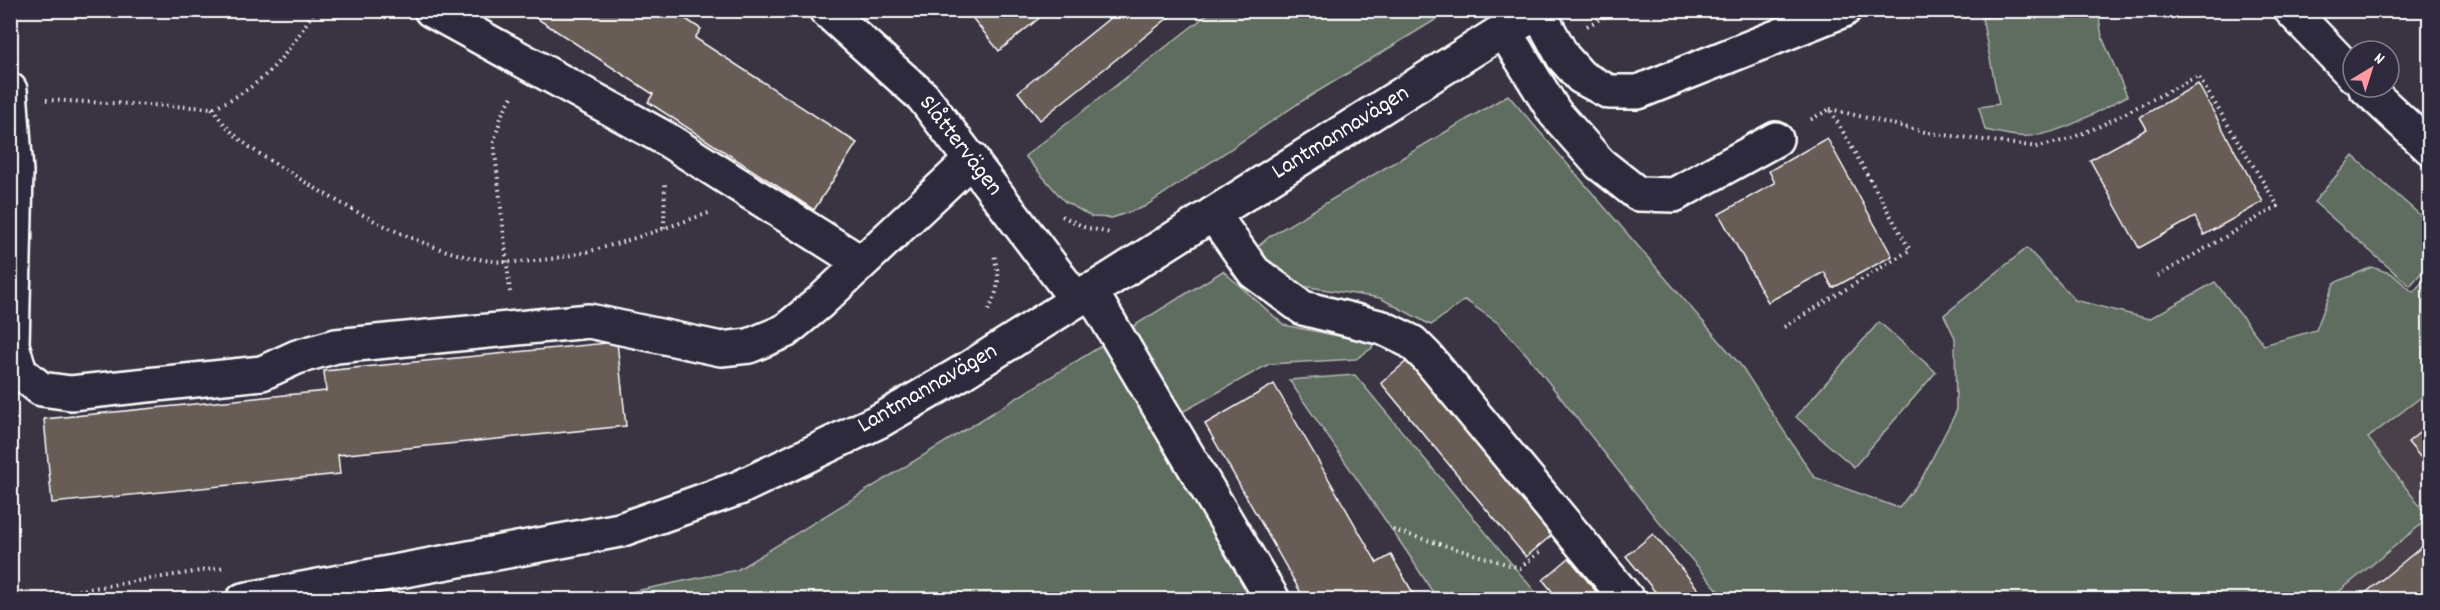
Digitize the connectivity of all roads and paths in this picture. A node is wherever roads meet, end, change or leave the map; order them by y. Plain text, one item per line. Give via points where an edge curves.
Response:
1 (315, 10) edge
2 (431, 10) edge
3 (826, 10) edge
4 (1844, 10) edge
5 (2290, 10) edge
6 (1542, 12) edge
7 (1495, 25) edge
8 (2341, 63) edge
9 (529, 65) junction
10 (11, 94) edge
11 (2379, 99) edge
12 (212, 108) junction
13 (1830, 109) junction
14 (2426, 138) edge
15 (1776, 139) joint
16 (972, 159) junction
17 (759, 196) junction
18 (1213, 214) junction
19 (1025, 230) junction
20 (508, 262) junction
21 (860, 262) junction
22 (2158, 276) dead end
23 (1083, 295) junction
24 (987, 312) dead end
25 (1784, 327) dead end
26 (512, 329) junction
27 (1569, 526) junction
28 (1393, 530) dead end
29 (231, 566) dead end
30 (374, 589) edge
31 (42, 598) edge
32 (19, 600) edge
33 (243, 600) edge
34 (1273, 600) edge
35 (1628, 600) edge

1 - 12 path via 291,49 264,77 237,98
2 - 9 street
3 - 16 street, Slåttervägen via 923,97
4 - 6 street via 1638,92 1609,93 1581,78 1563,57
5 - 8 street
6 - 7 street, Lantmannavägen
7 - 15 street via 1555,113 1600,164 1638,194 1674,195
7 - 18 street, Lantmannavägen
9 - 17 street via 666,139
9 - 20 path via 502,114 494,142
10 - 12 path
10 - 26 street via 16,172 12,345 20,372 41,389 71,393 262,373 297,357 336,346
11 - 14 street
12 - 20 path via 226,126 260,155 372,220 464,256
13 - 15 path
13 - 22 path via 1929,133 2038,147 2100,126 2198,76 2278,206
13 - 25 path via 1910,250
16 - 19 street, Slåttervägen
16 - 21 street
17 - 20 path via 613,245 543,260
17 - 21 street
18 - 23 street, Lantmannavägen
18 - 27 street via 1254,272 1303,308 1383,328 1412,342
19 - 23 street, Slåttervägen
19 - 24 path via 994,255 997,288
20 - 26 path
21 - 26 street via 785,331 749,346 721,349 589,321
23 - 30 street, Lantmannavägen via 881,420 739,488 620,530
23 - 34 street, Slåttervägen
27 - 28 path via 1520,568
27 - 35 street
29 - 31 path
30 - 33 street, Lantmannavägen
31 - 32 path

